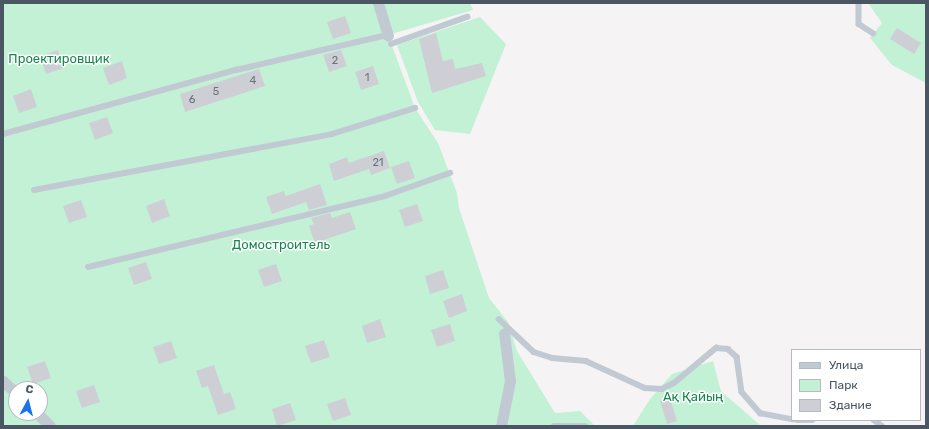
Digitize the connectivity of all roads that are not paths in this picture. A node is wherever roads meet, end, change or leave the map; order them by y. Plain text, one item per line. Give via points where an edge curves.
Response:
1 (378, 3) edge
2 (859, 3) edge
3 (467, 17) dead end
4 (873, 33) dead end
5 (389, 40) junction
6 (415, 108) dead end
7 (3, 134) edge
8 (450, 173) dead end
9 (34, 190) dead end
10 (88, 267) dead end
11 (499, 319) dead end
12 (504, 332) dead end
13 (791, 419) edge
14 (501, 426) edge
15 (554, 426) edge
16 (585, 426) edge

1 - 5 street
2 - 4 lane via 860,24
3 - 5 lane
5 - 7 lane via 236,70
6 - 9 lane via 332,134
8 - 10 lane via 385,196
11 - 13 lane via 534,352 552,358 586,361 645,388 662,389 674,383 716,348 728,349 737,357 742,392 760,413
12 - 14 street via 510,381
15 - 16 lane via 576,423

